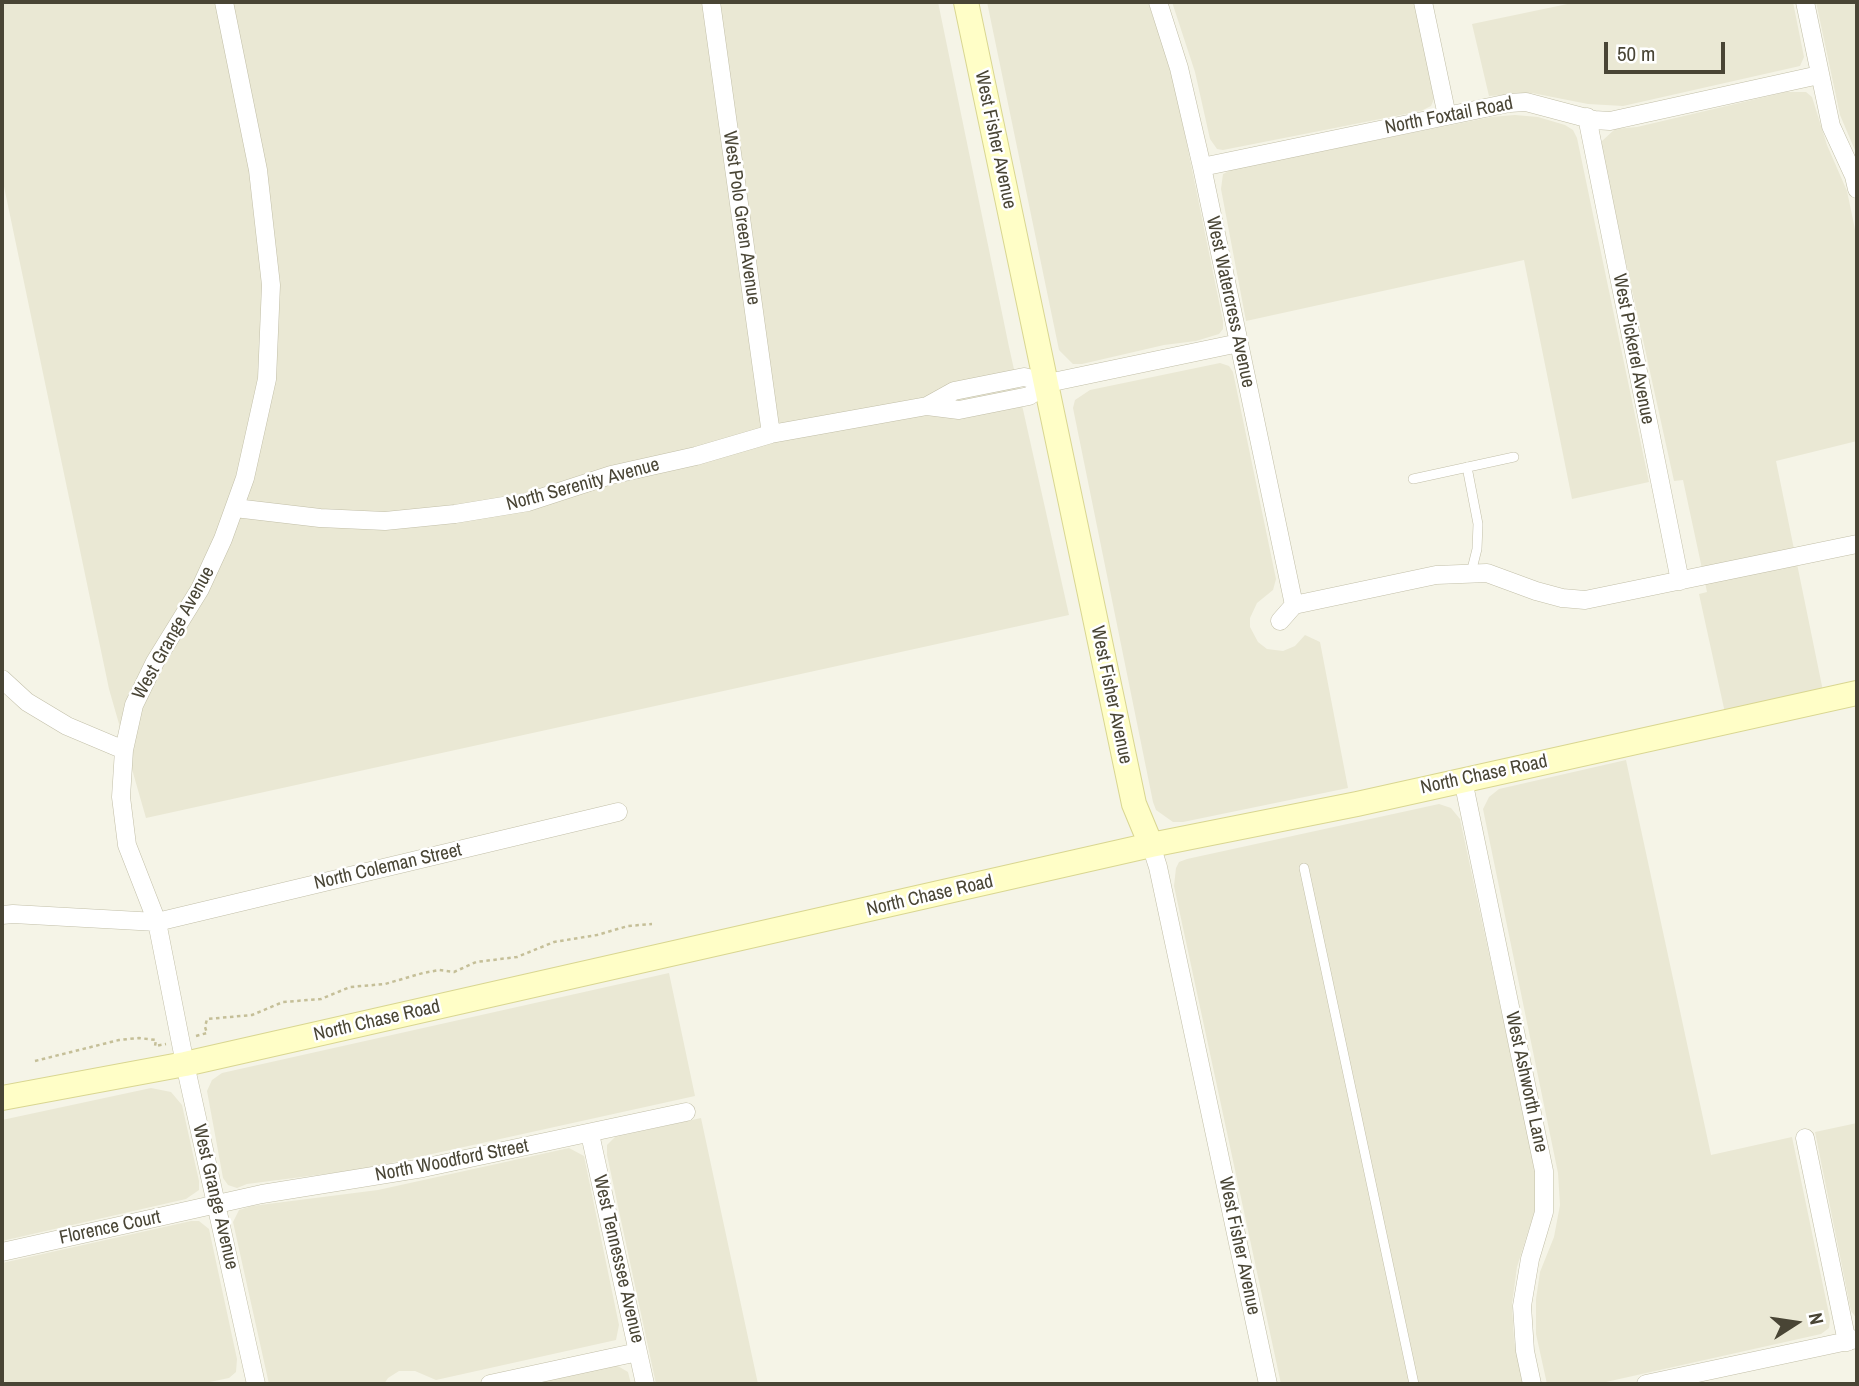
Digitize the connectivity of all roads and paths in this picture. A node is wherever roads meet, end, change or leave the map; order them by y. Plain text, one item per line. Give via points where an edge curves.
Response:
1 (224, 2) edge
2 (711, 2) edge
3 (966, 2) edge
4 (1158, 2) edge
5 (1423, 2) edge
6 (1805, 2) edge
7 (1819, 75) junction
8 (1447, 116) junction
9 (1587, 117) junction
10 (1202, 167) junction
11 (1857, 189) edge
12 (1239, 343) junction
13 (1048, 383) junction
14 (771, 434) junction
15 (1514, 457) dead end
16 (1467, 467) junction
17 (1413, 479) dead end
18 (235, 508) junction
19 (1857, 544) edge
20 (1471, 573) junction
21 (1680, 581) junction
22 (1294, 605) junction
23 (1280, 621) dead end
24 (2, 679) edge
25 (1857, 693) edge
26 (124, 750) junction
27 (1463, 780) junction
28 (618, 812) dead end
29 (1151, 845) junction
30 (1304, 868) dead end
31 (2, 915) edge
32 (157, 922) junction
33 (652, 924) dead end
34 (207, 1033) dead end
35 (155, 1046) dead end
36 (35, 1061) dead end
37 (185, 1064) junction
38 (2, 1098) edge
39 (686, 1112) dead end
40 (590, 1134) junction
41 (1805, 1138) dead end
42 (218, 1205) junction
43 (2, 1252) edge
44 (1852, 1340) edge
45 (638, 1352) junction
46 (257, 1384) edge
47 (490, 1384) edge
48 (645, 1384) edge
49 (1268, 1384) edge
50 (1415, 1384) edge
51 (1532, 1384) edge
52 (1646, 1384) edge

1 - 18 street, West Grange Avenue via 258,170 271,285 267,379
2 - 14 street, West Polo Green Avenue
3 - 13 street, West Fisher Avenue
4 - 10 street, West Watercress Avenue
5 - 8 street
6 - 7 street
7 - 9 street, North Foxtail Road via 1610,121
7 - 11 street via 1830,126
8 - 9 street, North Foxtail Road via 1525,102
8 - 10 street, North Foxtail Road
9 - 21 street, West Pickerel Avenue
10 - 12 street, West Watercress Avenue
12 - 13 street, North Serenity Avenue
12 - 22 street, West Watercress Avenue
13 - 14 street, North Serenity Avenue via 1029,396 959,410 927,406
13 - 29 street, West Fisher Avenue via 1135,804
14 - 18 street, North Serenity Avenue via 611,475 528,502 455,514 385,522
15 - 16 lane
16 - 17 lane
16 - 20 lane via 1478,524
18 - 26 street, West Grange Avenue via 200,589 141,689
19 - 21 street
20 - 21 street via 1487,573 1535,591 1585,600
20 - 22 street via 1436,575
22 - 23 street
24 - 26 street via 57,720
25 - 27 street, North Chase Road
26 - 32 street, West Grange Avenue via 121,797 127,845
27 - 29 street, North Chase Road
27 - 51 street, West Ashworth Lane via 1544,1171 1544,1212 1522,1306
28 - 32 street, North Coleman Street
29 - 37 street, North Chase Road
29 - 49 street, West Fisher Avenue
30 - 50 lane
31 - 32 street, North Coleman Street
32 - 37 street, West Grange Avenue
33 - 34 path via 554,942 517,957 476,962 454,972 439,970 385,984 350,987 321,999 283,1002 240,1017 207,1018
35 - 36 path via 156,1040 119,1040
37 - 38 street, North Chase Road
37 - 42 street, West Grange Avenue
39 - 40 street, North Woodford Street
40 - 42 street, North Woodford Street
40 - 45 street, West Tennessee Avenue
41 - 44 street
42 - 43 street, Florence Court
42 - 46 street, West Grange Avenue
44 - 52 street
45 - 47 street
45 - 48 street, West Tennessee Avenue

